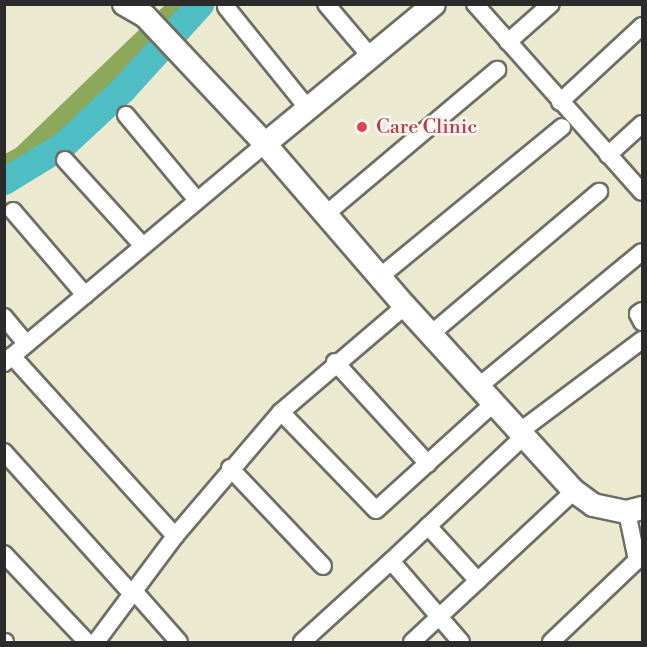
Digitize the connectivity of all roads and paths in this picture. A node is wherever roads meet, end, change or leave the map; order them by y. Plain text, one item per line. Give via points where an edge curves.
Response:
1 (124, 4) edge
2 (326, 4) edge
3 (475, 4) edge
4 (551, 4) edge
5 (226, 7) dead end
6 (423, 8) edge
7 (642, 26) edge
8 (508, 42) junction
9 (370, 57) junction
10 (497, 70) dead end
11 (560, 102) junction
12 (309, 110) junction
13 (126, 115) dead end
14 (642, 124) edge
15 (562, 127) dead end
16 (265, 144) junction
17 (608, 155) junction
18 (65, 160) dead end
19 (599, 192) dead end
20 (642, 192) edge
21 (196, 198) junction
22 (13, 210) dead end
23 (326, 214) junction
24 (142, 245) junction
25 (642, 252) edge
26 (382, 275) junction
27 (85, 295) junction
28 (405, 306) junction
29 (642, 311) edge
30 (4, 317) edge
31 (642, 322) edge
32 (432, 333) junction
33 (642, 340) edge
34 (27, 344) junction
35 (8, 360) edge
36 (335, 362) junction
37 (478, 387) junction
38 (493, 404) junction
39 (280, 412) junction
40 (521, 434) junction
41 (4, 452) edge
42 (428, 464) junction
43 (230, 468) junction
44 (574, 491) junction
45 (635, 510) edge
46 (428, 526) junction
47 (175, 536) junction
48 (4, 554) edge
49 (391, 561) junction
50 (323, 566) dead end
51 (478, 580) junction
52 (133, 592) junction
53 (440, 616) junction
54 (559, 640) edge
55 (87, 642) edge
56 (96, 642) edge
57 (179, 642) edge
58 (302, 642) edge
59 (412, 642) edge
60 (461, 642) edge

1 - 16 street via 145,16
2 - 9 street
3 - 8 street
4 - 8 street
5 - 12 street
6 - 9 street
7 - 11 street
8 - 11 street
9 - 12 street
10 - 23 street
11 - 17 street
12 - 16 street
13 - 21 street
14 - 17 street
15 - 26 street
16 - 21 street
16 - 23 street
17 - 20 street
18 - 24 street
19 - 32 street
21 - 24 street
22 - 27 street
23 - 26 street
24 - 27 street
25 - 37 street
26 - 28 street
27 - 34 street
28 - 32 street
28 - 36 street
29 - 31 street via 638,314
30 - 34 street
32 - 37 street
33 - 40 street
34 - 35 street
35 - 47 street
36 - 39 street
36 - 42 street
37 - 38 street
38 - 40 street
38 - 42 street
39 - 42 street via 372,508 382,507
39 - 43 street
40 - 44 street
40 - 46 street
41 - 52 street
43 - 47 street
43 - 50 street
44 - 45 street via 593,505
44 - 51 street
45 - 54 street via 637,560
46 - 49 street
46 - 51 street
47 - 52 street
48 - 55 street
49 - 53 street
49 - 58 street
51 - 53 street
52 - 56 street
52 - 57 street
53 - 59 street
53 - 60 street

